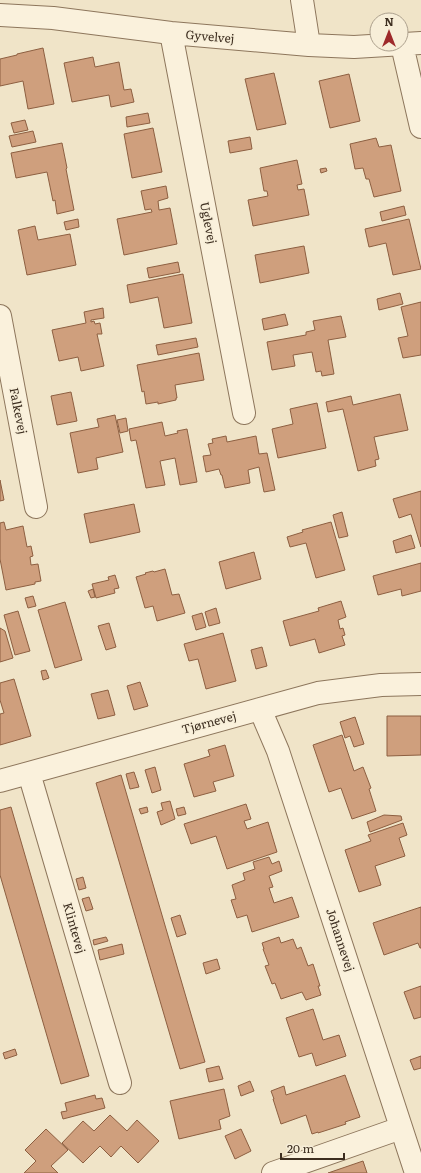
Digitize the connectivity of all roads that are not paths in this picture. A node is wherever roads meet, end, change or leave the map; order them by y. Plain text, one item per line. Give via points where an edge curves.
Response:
1 (302, 0) edge
2 (0, 15) edge
3 (171, 33) junction
4 (411, 44) edge
5 (309, 45) junction
6 (421, 127) edge
7 (0, 316) edge
8 (244, 413) dead end
9 (36, 507) dead end
10 (421, 684) edge
11 (260, 709) junction
12 (29, 773) junction
13 (0, 781) edge
14 (120, 1083) dead end
15 (401, 1128) junction
16 (273, 1173) edge
17 (416, 1173) edge

1 - 5 street
2 - 3 street, Gyvelvej via 53,18
3 - 5 street, Gyvelvej
3 - 8 street, Uglevej
4 - 5 street, Gyvelvej via 354,47
4 - 6 street
7 - 9 street, Falkevej
10 - 11 street, Tjørnevej via 381,685 318,693
11 - 12 street, Tjørnevej
11 - 15 street, Johannevej via 281,758
12 - 13 street, Tjørnevej
12 - 14 street, Klintevej
15 - 16 street
15 - 17 street, Johannevej

